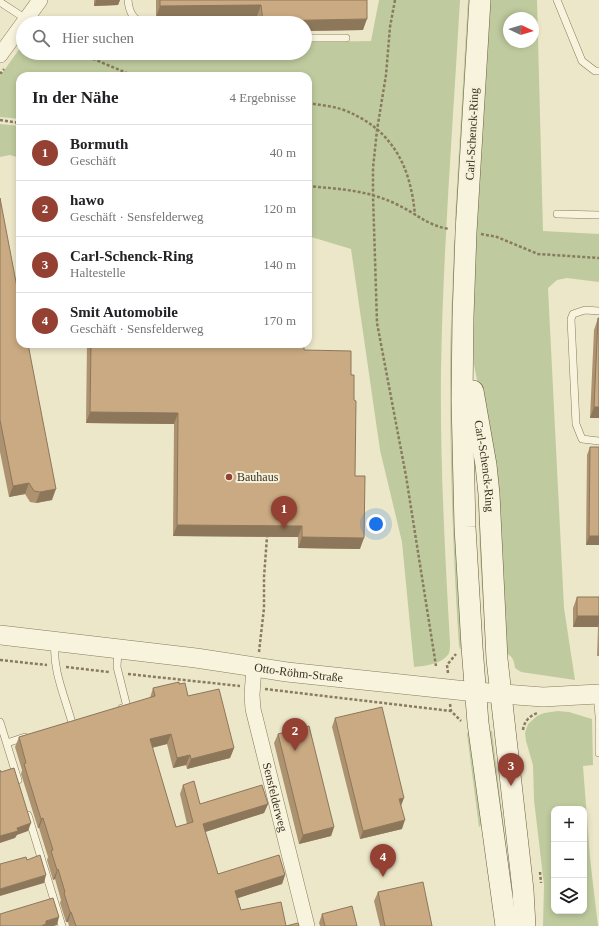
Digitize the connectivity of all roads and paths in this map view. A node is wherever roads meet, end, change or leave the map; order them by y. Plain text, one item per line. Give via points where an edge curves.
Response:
1 (40, 0) edge
2 (128, 0) edge
3 (395, 0) edge
4 (480, 0) edge
5 (557, 0) edge
6 (0, 2) edge
7 (21, 16) edge
8 (28, 16) edge
9 (133, 16) edge
10 (16, 33) edge
11 (312, 38) edge
12 (346, 38) dead end
13 (0, 55) edge
14 (96, 60) edge
15 (599, 71) edge
16 (124, 72) edge
17 (312, 104) edge
18 (0, 120) edge
19 (16, 122) edge
20 (377, 130) junction
21 (312, 186) edge
22 (372, 195) junction
23 (557, 214) dead end
24 (599, 215) edge
25 (415, 216) junction
26 (452, 229) dead end
27 (475, 232) dead end
28 (599, 258) edge
29 (599, 311) edge
30 (463, 317) junction
31 (599, 441) edge
32 (267, 537) edge
33 (0, 635) edge
34 (55, 642) junction
35 (118, 649) junction
36 (436, 666) dead end
37 (255, 667) junction
38 (252, 688) junction
39 (476, 692) junction
40 (598, 694) edge
41 (502, 695) junction
42 (112, 711) edge
43 (451, 711) dead end
44 (599, 716) edge
45 (599, 720) edge
46 (0, 722) edge
47 (72, 723) edge
48 (36, 734) edge
49 (6, 743) junction
50 (599, 753) edge
51 (19, 785) edge
52 (26, 807) edge
53 (62, 926) edge
54 (307, 926) edge
55 (506, 926) edge
56 (525, 926) edge

1 - 8 street
2 - 9 lane
3 - 20 path
4 - 30 main road, Carl-Schenck-Ring
5 - 15 lane via 582,61 595,71
6 - 7 lane
10 - 13 street
11 - 12 lane
14 - 16 path
17 - 20 path via 340,109 366,120
18 - 19 path
20 - 22 path
20 - 25 path via 399,154 408,174
21 - 22 path via 354,190
22 - 25 path via 397,204
22 - 36 path via 377,323 406,476
23 - 24 lane
25 - 26 path via 439,227
27 - 28 path via 497,237 538,254
29 - 31 lane via 585,310 573,314 571,319 576,424 582,439
30 - 39 main road, Carl-Schenck-Ring via 465,527
30 - 41 main road, Carl-Schenck-Ring via 489,494 495,628
32 - 37 path via 264,608
33 - 34 street, Otto-Röhm-Straße
34 - 35 street, Otto-Röhm-Straße
34 - 47 lane via 55,666
35 - 37 street, Otto-Röhm-Straße
35 - 42 lane via 117,667 127,707
37 - 38 street, Sensfelderweg
37 - 39 street, Otto-Röhm-Straße
38 - 43 path
38 - 54 street, Sensfelderweg via 253,709
39 - 41 street, Otto-Röhm-Straße
39 - 55 main road, Carl-Schenck-Ring
40 - 41 street, Otto-Röhm-Straße via 542,697
40 - 44 lane
41 - 56 main road, Carl-Schenck-Ring
45 - 50 lane
46 - 49 lane
48 - 49 lane
49 - 51 lane
52 - 53 lane

